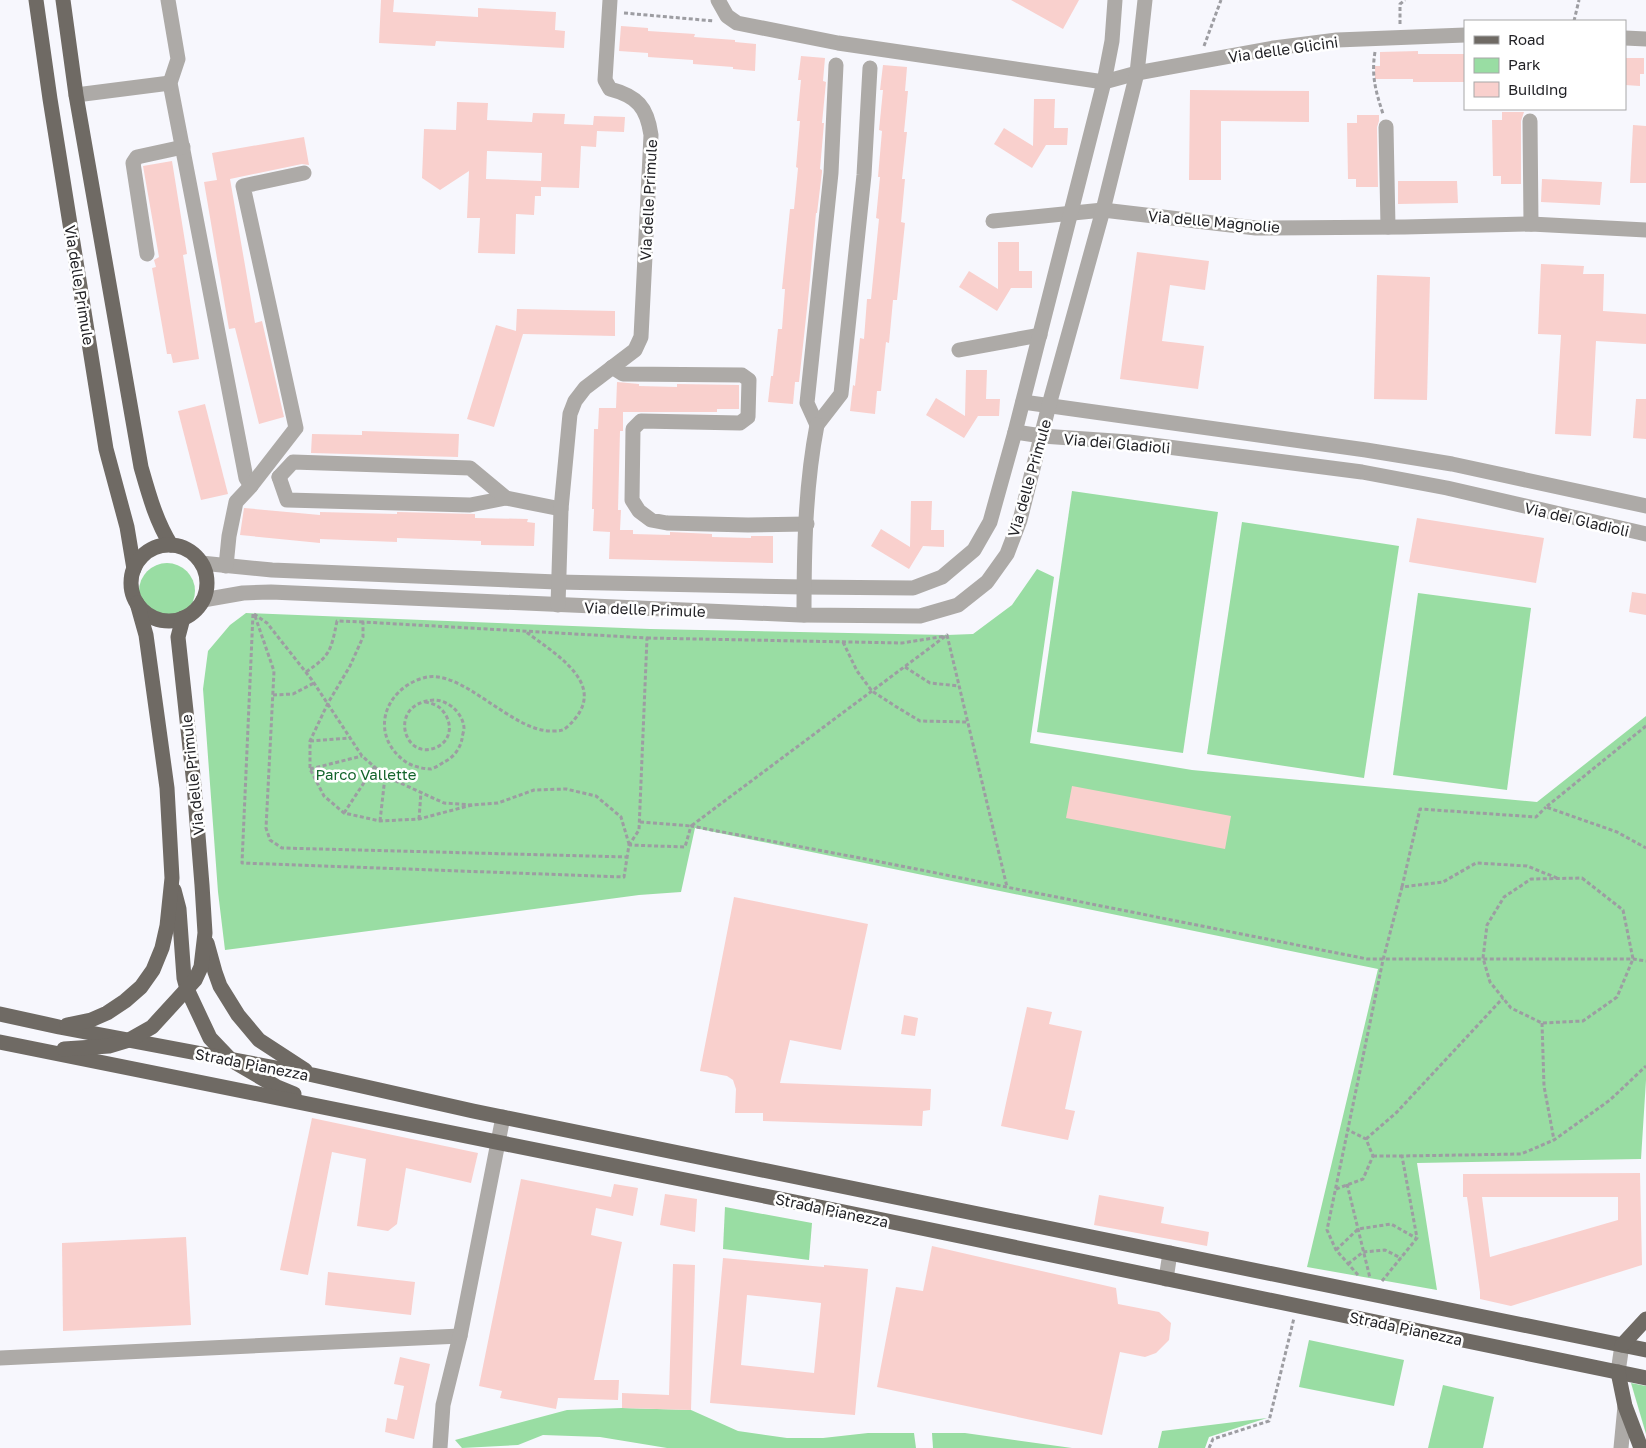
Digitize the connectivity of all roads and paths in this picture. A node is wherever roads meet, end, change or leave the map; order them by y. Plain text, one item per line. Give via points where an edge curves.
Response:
1 (36, 0) edge
2 (63, 0) edge
3 (168, 0) edge
4 (718, 0) edge
5 (1115, 0) edge
6 (1145, 0) edge
7 (1221, 0) edge
8 (1405, 0) edge
9 (1580, 0) edge
10 (610, 6) edge
11 (1574, 20) edge
12 (738, 23) junction
13 (1464, 35) edge
14 (1400, 37) junction
15 (1378, 38) junction
16 (1626, 38) edge
17 (1646, 39) edge
18 (1198, 62) junction
19 (836, 65) dead end
20 (870, 68) dead end
21 (1137, 73) junction
22 (1104, 82) junction
23 (170, 83) junction
24 (76, 95) junction
25 (50, 99) junction
26 (1530, 121) dead end
27 (1386, 127) joint
28 (184, 147) junction
29 (304, 173) dead end
30 (1103, 210) junction
31 (1071, 213) junction
32 (993, 221) dead end
33 (1531, 224) junction
34 (1388, 227) junction
35 (1646, 230) edge
36 (147, 254) dead end
37 (1040, 335) junction
38 (959, 350) dead end
39 (612, 367) junction
40 (1023, 402) junction
41 (1049, 405) junction
42 (817, 426) junction
43 (1223, 429) junction
44 (1015, 432) junction
45 (1042, 436) junction
46 (1366, 450) junction
47 (1219, 453) junction
48 (266, 466) junction
49 (1362, 472) junction
50 (279, 477) junction
51 (1514, 477) junction
52 (251, 486) junction
53 (506, 498) junction
54 (1508, 503) junction
55 (1646, 506) edge
56 (561, 509) junction
57 (807, 524) junction
58 (1646, 534) edge
59 (171, 546) junction
60 (201, 563) junction
61 (226, 566) junction
62 (134, 568) junction
63 (557, 582) junction
64 (804, 587) junction
65 (203, 600) junction
66 (137, 603) junction
67 (558, 606) junction
68 (254, 614) junction
69 (804, 615) junction
70 (182, 618) junction
71 (363, 622) junction
72 (524, 631) junction
73 (947, 636) junction
74 (647, 638) junction
75 (842, 642) junction
76 (904, 667) junction
77 (306, 672) junction
78 (314, 683) junction
79 (959, 686) junction
80 (872, 691) junction
81 (273, 696) junction
82 (425, 702) junction
83 (328, 703) junction
84 (967, 722) junction
85 (1646, 726) edge
86 (351, 738) junction
87 (310, 741) junction
88 (362, 756) junction
89 (374, 766) junction
90 (310, 769) junction
91 (385, 776) junction
92 (421, 792) junction
93 (472, 805) junction
94 (1546, 807) junction
95 (344, 813) junction
96 (419, 819) junction
97 (380, 821) junction
98 (640, 822) junction
99 (691, 826) junction
100 (629, 845) junction
101 (1646, 848) edge
102 (627, 857) junction
103 (172, 878) junction
104 (1557, 878) junction
105 (1007, 887) junction
106 (1402, 887) junction
107 (205, 933) junction
108 (1483, 958) junction
109 (1634, 959) junction
110 (1383, 960) junction
111 (1646, 961) edge
112 (188, 989) junction
113 (1503, 998) junction
114 (0, 1014) edge
115 (1542, 1023) junction
116 (59, 1027) junction
117 (129, 1040) junction
118 (0, 1042) edge
119 (35, 1050) junction
120 (230, 1060) junction
121 (1646, 1066) edge
122 (313, 1075) junction
123 (330, 1108) junction
124 (503, 1116) junction
125 (1348, 1130) junction
126 (1366, 1139) junction
127 (1554, 1140) junction
128 (498, 1142) junction
129 (1373, 1156) junction
130 (1402, 1156) junction
131 (1347, 1184) junction
132 (1336, 1189) junction
133 (1358, 1229) junction
134 (1417, 1238) junction
135 (1336, 1250) junction
136 (1364, 1252) junction
137 (1170, 1253) junction
138 (1401, 1258) junction
139 (1348, 1264) junction
140 (1359, 1277) dead end
141 (1166, 1279) junction
142 (1370, 1279) dead end
143 (1382, 1281) dead end
144 (1298, 1306) junction
145 (1646, 1320) edge
146 (460, 1336) junction
147 (1622, 1345) junction
148 (1646, 1350) edge
149 (0, 1358) edge
150 (1618, 1372) junction
151 (1646, 1378) edge
152 (1626, 1406) junction
153 (442, 1431) junction
154 (440, 1448) edge
155 (448, 1448) edge
156 (1209, 1448) edge
157 (1621, 1448) edge
158 (1641, 1448) edge

1 - 25 main road, Via delle Primule
2 - 24 main road, Via delle Primule
3 - 23 street via 178,59
4 - 12 street via 727,16
5 - 22 street, Via delle Primule
6 - 21 street, Via delle Primule
7 - 18 path
8 - 14 path via 1400,4
9 - 11 path
10 - 12 path
10 - 39 street, Via delle Primule via 605,80 610,89 623,92 642,105 651,135 641,337 635,350
12 - 22 street via 838,43
13 - 14 street, Via delle Glicini
14 - 15 street, Via delle Glicini
15 - 18 street, Via delle Glicini via 1274,48
15 - 27 path via 1373,79
16 - 17 street
18 - 21 street, Via delle Glicini
19 - 42 street via 831,173 807,403
20 - 42 street via 864,175 841,394
21 - 22 street, Via delle Glicini
21 - 30 street, Via delle Primule
22 - 31 street, Via delle Primule
23 - 24 street
23 - 28 street
24 - 25 main road
24 - 59 main road, Via delle Primule via 141,467 154,514
25 - 62 main road, Via delle Primule via 106,449 127,527
26 - 33 street
27 - 34 street
28 - 36 street via 137,156 133,163
28 - 52 street via 246,478
29 - 48 street via 244,186 296,428
30 - 31 street, Via delle Magnolie
30 - 34 street, Via delle Magnolie via 1256,228
30 - 41 street, Via delle Primule
31 - 32 street
31 - 37 street, Via delle Primule
33 - 34 street, Via delle Magnolie
33 - 35 street, Via delle Magnolie
37 - 38 street
37 - 40 street, Via delle Primule
39 - 56 street, Via delle Primule via 585,388 570,414
39 - 57 street via 623,374 742,375 749,380 748,418 740,423 642,421 634,430 632,500 639,511 651,520 668,523
40 - 41 street, Via dei Gladioli
40 - 44 street, Via delle Primule
41 - 43 street, Via dei Gladioli
41 - 45 street, Via delle Primule
42 - 57 street via 810,460
43 - 46 street, Via dei Gladioli
43 - 47 street
44 - 45 street, Via dei Gladioli
44 - 64 street, Via delle Primule via 990,522 974,550 942,576 913,588
45 - 47 street, Via dei Gladioli
45 - 69 street, Via delle Primule via 1020,520 1007,554 986,582 958,606 920,616
46 - 49 street
46 - 51 street, Via dei Gladioli
47 - 49 street, Via dei Gladioli
48 - 50 street
48 - 52 street
49 - 54 street, Via dei Gladioli
50 - 53 street via 287,500 470,505
50 - 53 street via 293,462 470,468
51 - 54 street, Via dei Gladioli
51 - 55 street, Via dei Gladioli
52 - 61 street via 236,502
53 - 56 street
54 - 58 street, Via dei Gladioli
56 - 63 street, Via delle Primule
57 - 64 street
59 - 60 main road via 189,551
59 - 62 main road via 151,550
60 - 61 street, Via delle Primule
60 - 65 main road via 207,584
61 - 63 street, Via delle Primule
62 - 66 main road via 132,592
63 - 64 street, Via delle Primule
63 - 67 street, Via delle Primule
64 - 69 street
65 - 67 street, Via delle Primule via 271,592
65 - 70 main road via 198,608
66 - 70 main road via 155,618 166,621
66 - 103 main road, Via delle Primule via 146,636 167,788
67 - 69 street, Via delle Primule
68 - 77 path via 267,623
68 - 81 path via 274,671
68 - 102 path via 242,863 624,877
70 - 107 main road, Via delle Primule via 178,637
71 - 72 path
71 - 77 path via 337,621 332,648
71 - 83 path via 363,637
72 - 74 path
72 - 82 path via 572,667 583,685 584,703 577,718 563,731 544,732 523,724 446,678 425,677 402,688 389,704 384,723 388,741 398,756 412,766 432,769 452,759 461,744 464,728 459,712 447,702
73 - 75 path via 902,643
73 - 76 path
73 - 79 path
74 - 75 path
74 - 98 path
75 - 80 path
76 - 79 path via 930,683
76 - 80 path
77 - 78 path
78 - 81 path via 293,694
78 - 83 path
79 - 84 path
80 - 84 path via 920,721
80 - 99 path
81 - 102 path via 266,828 270,840 282,848
82 - 82 path via 413,706 404,727 407,740 418,748 431,750 450,734 450,722 442,709
83 - 86 path
83 - 87 path
84 - 105 path
85 - 94 path
86 - 87 path
86 - 88 path
87 - 90 path
88 - 89 path
88 - 90 path
89 - 91 path
89 - 95 path
90 - 95 path via 324,796
91 - 92 path
91 - 97 path
92 - 93 path via 444,803
92 - 96 path
93 - 96 path
93 - 100 path via 498,803 534,790 566,789 596,796 621,816
94 - 101 path via 1617,832
94 - 106 path via 1536,817 1420,809
95 - 97 path
96 - 97 path
98 - 99 path
98 - 100 path via 639,830
99 - 100 path via 685,847
99 - 105 path
100 - 102 path
103 - 112 main road, Via delle Primule via 179,909 184,978
103 - 116 main road, Via delle Primule via 162,948 153,970 141,987 125,1001 91,1020
104 - 106 path via 1527,866 1476,863 1443,882
104 - 108 path via 1531,879 1504,897 1487,925
104 - 109 path via 1582,878 1623,910
105 - 110 path
106 - 110 path
107 - 112 main road, Via delle Primule via 201,966 196,980
107 - 122 main road, Via delle Primule via 220,986 238,1015 259,1040
108 - 109 path
108 - 110 path
108 - 113 path via 1490,982
109 - 111 path
109 - 115 path via 1617,997 1583,1021
110 - 125 path
112 - 117 main road, Via delle Primule via 152,1026
112 - 120 main road, Via delle Primule via 210,1038
113 - 115 path via 1511,1008
113 - 126 path via 1397,1112
114 - 116 main road, Strada Pianezza
115 - 127 path via 1544,1086
116 - 117 main road, Strada Pianezza
117 - 119 main road, Via delle Primule via 80,1049
117 - 120 main road, Strada Pianezza
118 - 119 main road, Strada Pianezza
119 - 123 main road, Strada Pianezza
120 - 122 main road, Strada Pianezza
120 - 123 main road, Via delle Primule via 277,1086
121 - 127 path via 1610,1100
122 - 124 main road, Strada Pianezza
123 - 128 main road, Strada Pianezza
124 - 128 street
124 - 137 main road, Strada Pianezza
125 - 126 path
125 - 132 path
126 - 129 path
127 - 130 path via 1521,1154
128 - 141 main road, Strada Pianezza
128 - 146 street
129 - 130 path
129 - 131 path via 1364,1179
130 - 134 path
131 - 132 path
131 - 133 path
132 - 135 path via 1328,1230
133 - 134 path via 1391,1224
133 - 135 path
133 - 136 path
134 - 138 path
135 - 139 path
136 - 138 path via 1385,1250
136 - 139 path
136 - 142 path
137 - 141 street
137 - 147 main road, Strada Pianezza
138 - 143 path
139 - 140 path
141 - 144 main road, Strada Pianezza
144 - 150 main road, Strada Pianezza
144 - 156 path via 1269,1421 1213,1439
145 - 147 main road
146 - 149 street
146 - 153 street via 443,1405
147 - 148 main road, Strada Pianezza
147 - 150 street
150 - 151 main road, Strada Pianezza
150 - 152 main road
152 - 157 street
152 - 158 main road
153 - 154 street
153 - 155 street

